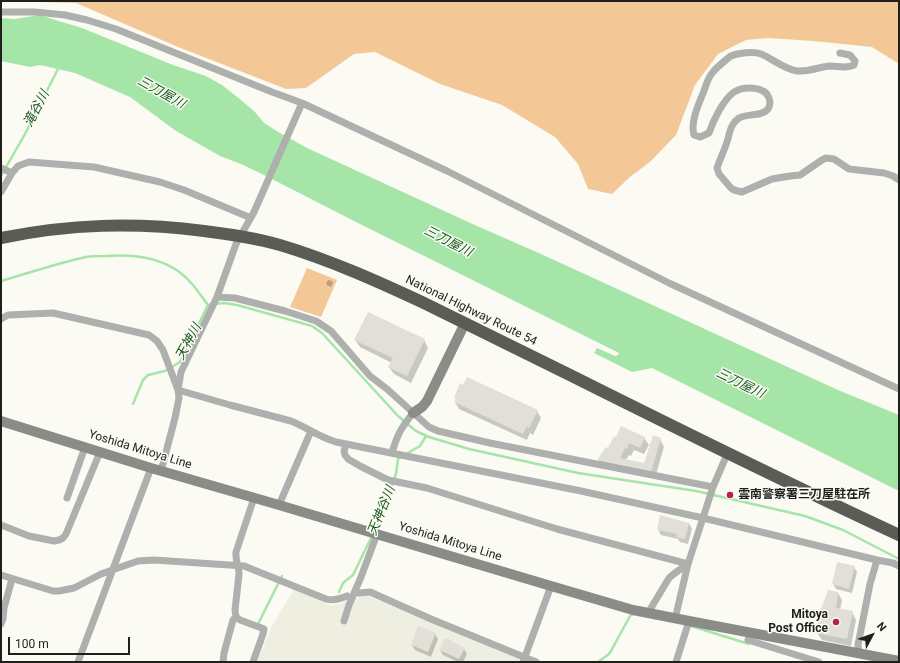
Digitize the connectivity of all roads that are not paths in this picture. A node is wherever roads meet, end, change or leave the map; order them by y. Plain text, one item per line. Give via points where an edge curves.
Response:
1 (1, 12) edge
2 (840, 53) dead end
3 (301, 105) junction
4 (1, 168) edge
5 (10, 172) junction
6 (899, 180) edge
7 (1, 192) edge
8 (253, 215) junction
9 (240, 236) junction
10 (1, 238) edge
11 (217, 297) junction
12 (1, 319) edge
13 (465, 323) junction
14 (899, 389) edge
15 (178, 390) junction
16 (413, 413) junction
17 (1, 421) edge
18 (310, 431) junction
19 (346, 444) junction
20 (85, 447) junction
21 (100, 452) junction
22 (728, 452) junction
23 (392, 453) junction
24 (156, 470) junction
25 (713, 488) junction
26 (67, 498) dead end
27 (254, 498) junction
28 (279, 505) junction
29 (703, 518) junction
30 (1, 524) edge
31 (377, 534) junction
32 (899, 535) edge
33 (877, 560) junction
34 (688, 564) junction
35 (238, 565) junction
36 (899, 566) edge
37 (112, 571) junction
38 (1, 575) edge
39 (12, 579) junction
40 (551, 586) junction
41 (359, 593) dead end
42 (347, 596) dead end
43 (648, 613) junction
44 (236, 617) junction
45 (675, 619) junction
46 (344, 621) dead end
47 (689, 621) junction
48 (1, 624) edge
49 (750, 633) junction
50 (859, 654) junction
51 (524, 660) edge
52 (875, 660) edge
53 (899, 661) edge
54 (78, 662) edge
55 (223, 662) edge
56 (253, 662) edge
57 (536, 662) edge
58 (676, 662) edge
59 (819, 662) edge

1 - 3 street via 35,12 87,20
2 - 6 street via 850,55 855,61 854,65 796,71 759,53 731,56 710,76 693,121 692,131 700,137 709,134 717,115 735,92 746,89 763,90 770,99 770,106 765,112 748,115 734,122 717,168 719,174 734,190 742,192 772,179 800,175 826,158 834,159 849,169 884,173
3 - 8 street
3 - 14 street via 447,171 670,284
4 - 5 street
5 - 7 street
5 - 8 street via 29,162 94,167 160,182
8 - 9 street
9 - 10 highway, National Highway Route 54 via 176,227 120,225 58,228
9 - 11 street
9 - 13 highway, National Highway Route 54 via 279,245 368,277
11 - 15 street via 181,372
11 - 16 street via 235,298 320,323 331,331 370,376
12 - 15 street via 8,315 53,313 150,335 161,345
13 - 16 main road via 427,401
13 - 22 highway, National Highway Route 54
15 - 18 street via 291,421
15 - 24 street via 175,418
16 - 23 street via 402,426
16 - 25 street via 429,427 438,431
17 - 20 main road, Yoshida Mitoya Line
18 - 19 street via 326,439
18 - 28 street
19 - 23 street
19 - 34 street via 344,452 348,459 388,480 427,488 558,529
20 - 21 main road, Yoshida Mitoya Line
20 - 26 street
21 - 24 main road, Yoshida Mitoya Line
21 - 30 street via 63,538 54,540 30,536
22 - 25 street
22 - 32 highway, National Highway Route 54
23 - 29 street
24 - 27 main road, Yoshida Mitoya Line
24 - 37 street
25 - 29 street
27 - 28 main road, Yoshida Mitoya Line
27 - 35 street via 236,552
28 - 31 main road, Yoshida Mitoya Line
29 - 33 street
29 - 34 street
31 - 40 main road, Yoshida Mitoya Line
31 - 46 street
33 - 36 street
33 - 50 street via 858,645
34 - 43 street via 669,578
34 - 45 street
35 - 37 street via 154,560 138,561
35 - 42 street via 326,599 334,600
35 - 44 street via 240,574
37 - 39 street via 74,588 59,591
37 - 54 street
38 - 39 street
39 - 48 street
40 - 43 main road, Yoshida Mitoya Line
40 - 51 street
41 - 51 street via 370,592
43 - 45 main road, Yoshida Mitoya Line
44 - 55 street via 233,620
44 - 56 street via 264,629
45 - 47 main road, Yoshida Mitoya Line
47 - 49 main road, Yoshida Mitoya Line
47 - 58 street
49 - 50 main road, Yoshida Mitoya Line
49 - 59 street via 748,640
50 - 52 main road, Yoshida Mitoya Line
51 - 57 street
52 - 53 main road, Yoshida Mitoya Line

